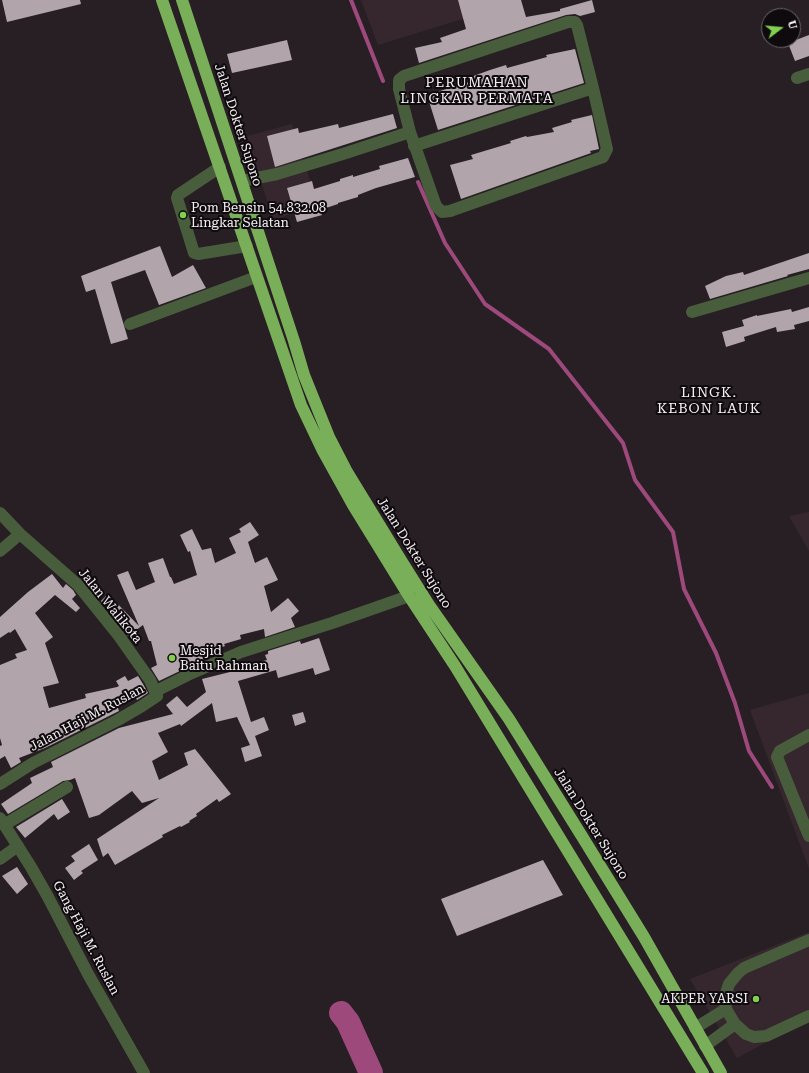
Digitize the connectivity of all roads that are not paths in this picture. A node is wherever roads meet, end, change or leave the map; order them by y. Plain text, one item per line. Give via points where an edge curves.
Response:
1 (182, 1) edge
2 (164, 4) edge
3 (809, 74) edge
4 (797, 78) dead end
5 (593, 88) junction
6 (410, 132) junction
7 (414, 146) junction
8 (220, 167) junction
9 (242, 181) junction
10 (247, 246) junction
11 (256, 277) junction
12 (809, 278) edge
13 (692, 312) dead end
14 (130, 324) dead end
15 (313, 401) junction
16 (301, 405) junction
17 (0, 513) edge
18 (20, 534) junction
19 (0, 551) edge
20 (409, 596) junction
21 (156, 692) junction
22 (809, 734) edge
23 (0, 784) edge
24 (67, 787) dead end
25 (2, 822) edge
26 (809, 836) edge
27 (18, 846) junction
28 (0, 859) edge
29 (809, 940) edge
30 (726, 1009) junction
31 (809, 1016) edge
32 (735, 1024) junction
33 (695, 1028) junction
34 (705, 1046) junction
35 (144, 1073) edge
36 (703, 1073) edge
37 (721, 1073) edge

1 - 2 highway
1 - 9 highway, Jalan Dokter Sujono
2 - 8 highway
3 - 4 street
5 - 6 street via 577,25 575,22 568,22 401,78 398,82 399,89
5 - 7 street
5 - 7 street via 607,149 602,157 450,211 442,212 436,206
6 - 7 street
6 - 9 street via 277,174
8 - 10 highway
8 - 10 street via 177,198 194,253
9 - 15 highway, Jalan Dokter Sujono
10 - 11 highway
11 - 14 street
11 - 16 highway
12 - 13 street
15 - 16 highway
15 - 33 highway, Jalan Dokter Sujono via 332,444 364,500 429,605 510,719 640,931
16 - 20 highway via 353,505
17 - 18 street, Jalan Walikota
18 - 19 street
18 - 21 street, Jalan Walikota via 78,585 119,636
20 - 21 street, Jalan Haji M. Ruslan via 241,652
20 - 36 highway
21 - 23 street, Jalan Haji M. Ruslan via 157,696 134,711 33,763
22 - 26 street via 780,751 777,757
24 - 25 street
25 - 27 street, Gang Haji M. Ruslan
27 - 28 street
27 - 35 street, Gang Haji M. Ruslan
29 - 30 street via 738,972 726,990
30 - 32 street
30 - 33 street
31 - 32 street via 762,1037 749,1036
32 - 34 street
33 - 34 highway, Jalan Dokter Sujono
34 - 37 highway, Jalan Dokter Sujono

